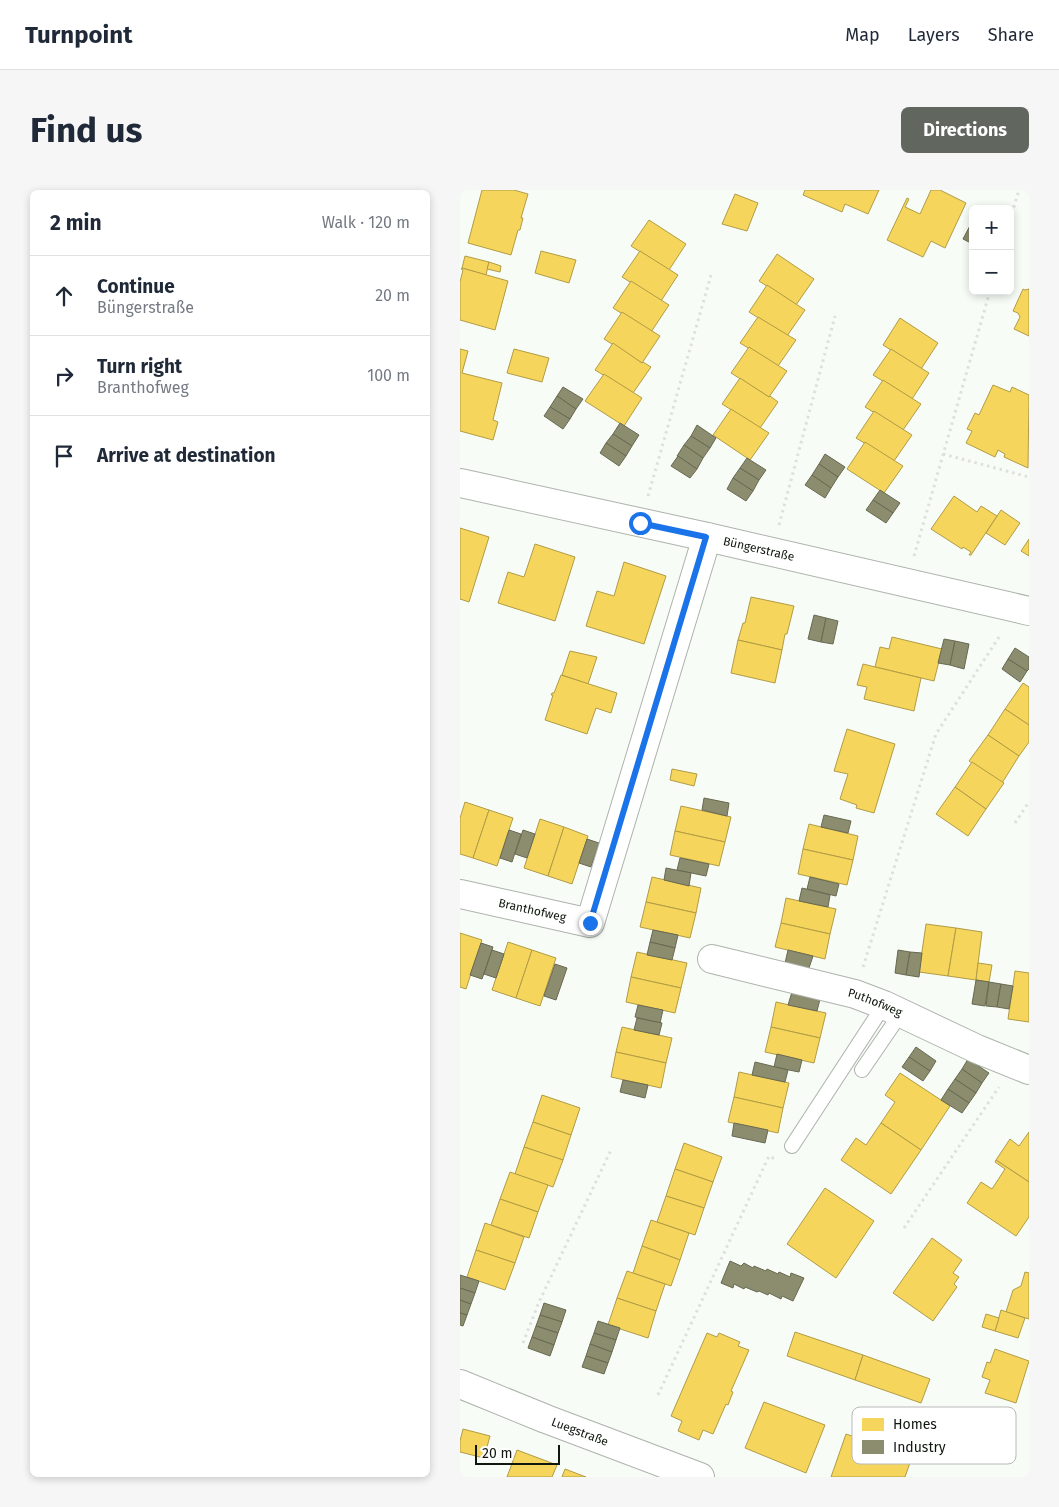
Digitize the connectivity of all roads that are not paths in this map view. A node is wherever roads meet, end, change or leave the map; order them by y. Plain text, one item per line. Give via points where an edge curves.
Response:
1 (460, 484) edge
2 (706, 537) junction
3 (1023, 609) edge
4 (460, 894) edge
5 (712, 959) dead end
6 (892, 1009) junction
7 (1022, 1067) edge
8 (862, 1070) dead end
9 (792, 1146) dead end
10 (460, 1384) edge
11 (700, 1477) edge

1 - 2 street, Büngerstraße
2 - 3 street, Büngerstraße
2 - 4 street, Branthofweg via 590,923
5 - 6 street, Puthofweg via 855,994
6 - 7 street, Puthofweg
6 - 8 lane
6 - 9 lane
10 - 11 street, Luegstraße

